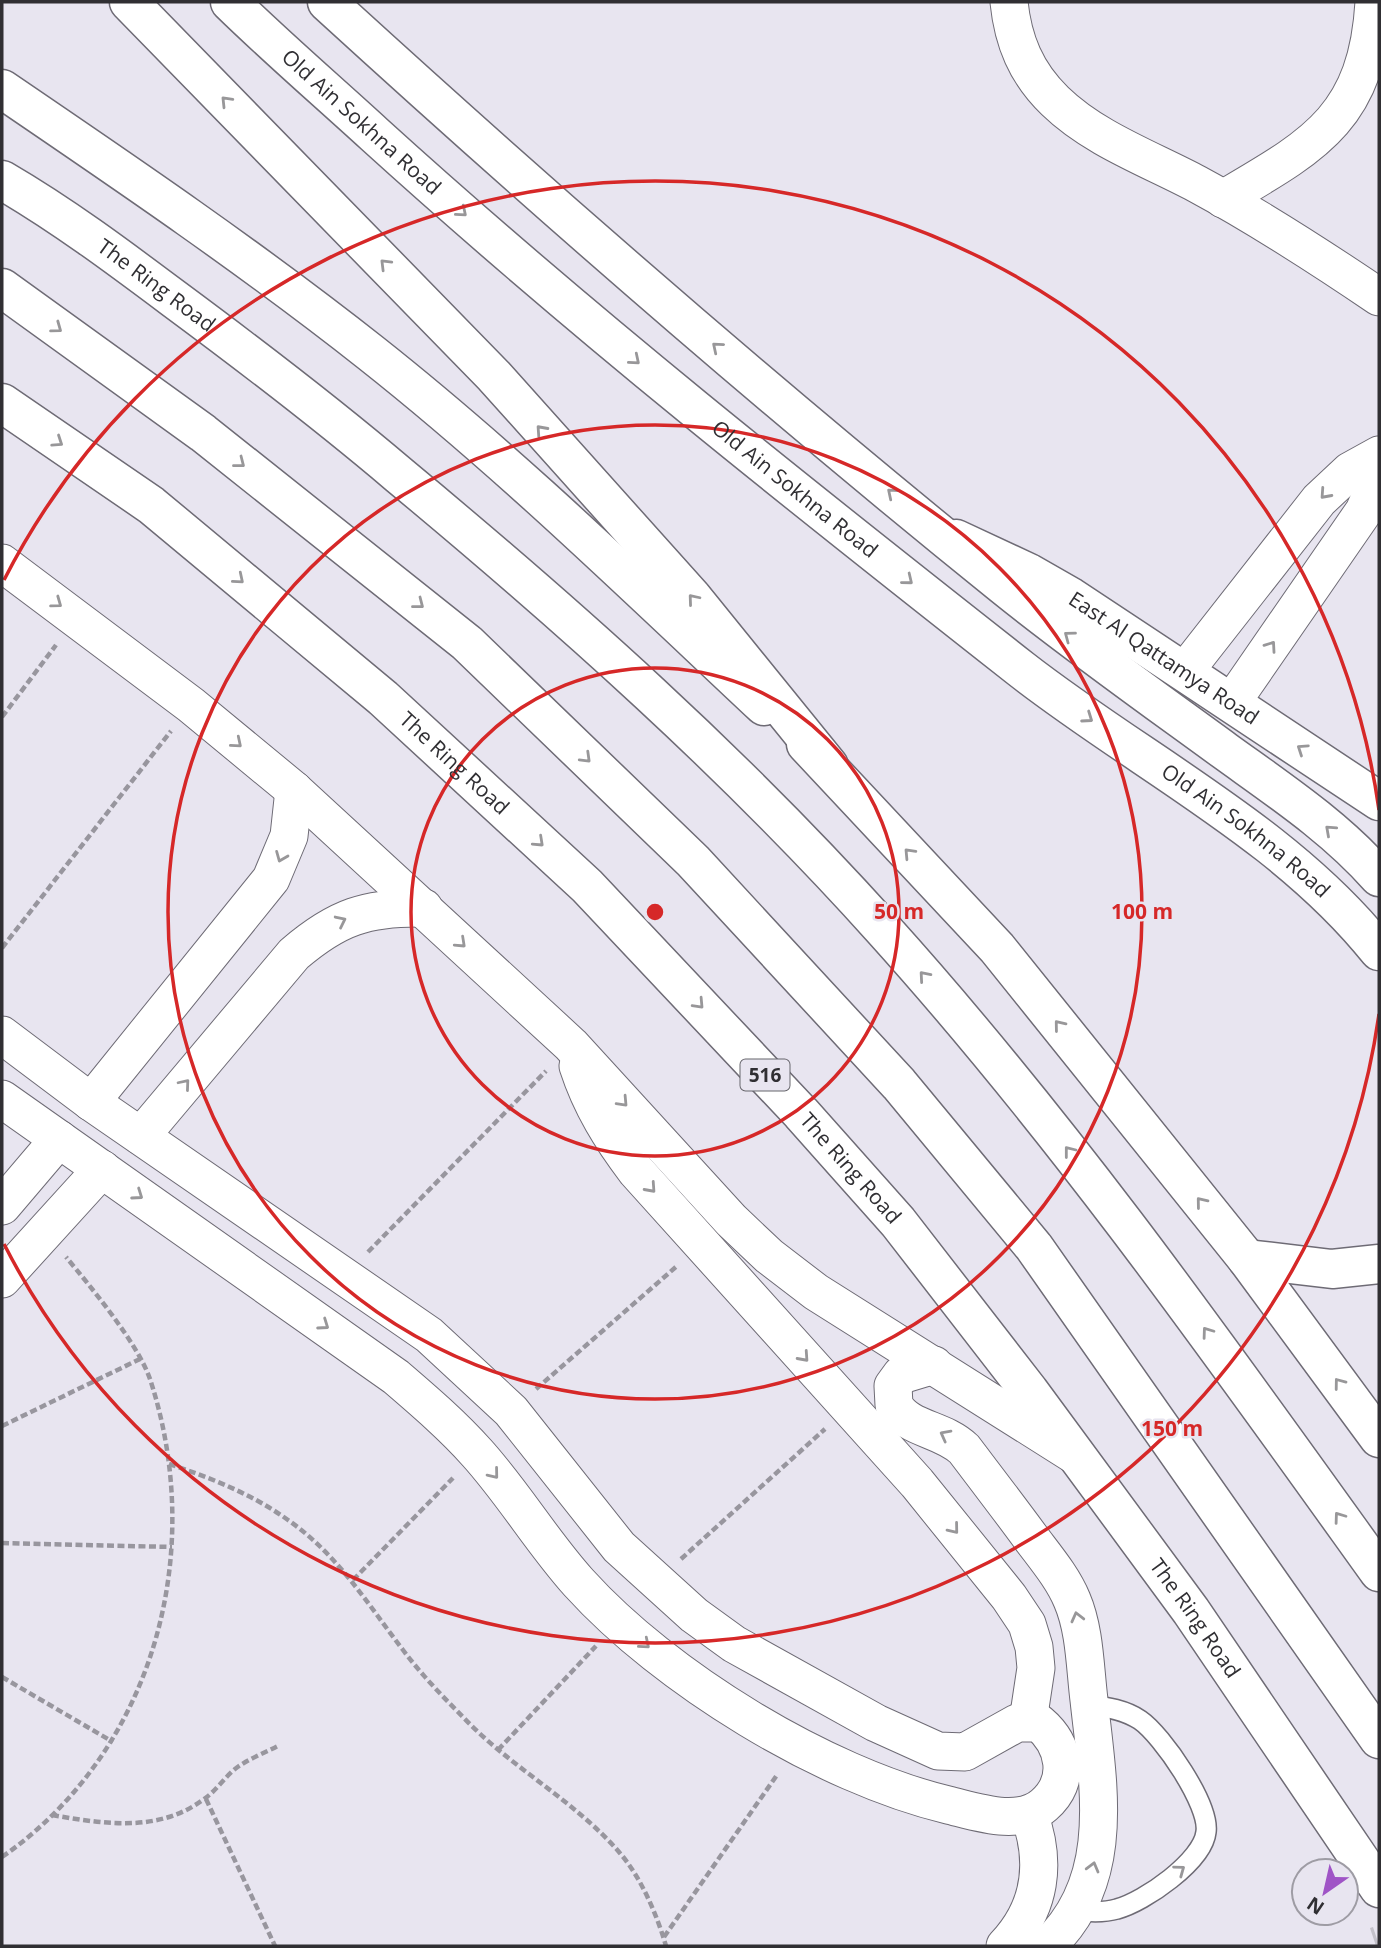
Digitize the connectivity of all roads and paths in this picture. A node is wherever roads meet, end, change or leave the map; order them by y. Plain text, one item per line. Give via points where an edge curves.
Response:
1 (129, 2) edge
2 (230, 2) edge
3 (327, 2) edge
4 (1009, 2) edge
5 (1374, 2) edge
6 (2, 89) edge
7 (2, 180) edge
8 (1223, 199) junction
9 (2, 288) edge
10 (1379, 297) edge
11 (2, 403) edge
12 (1379, 455) edge
13 (1379, 477) edge
14 (940, 533) junction
15 (2, 563) edge
16 (77, 617) junction
17 (1185, 671) junction
18 (1232, 702) junction
19 (191, 705) junction
20 (2, 717) edge
21 (829, 766) junction
22 (295, 790) junction
23 (1379, 800) edge
24 (1379, 877) edge
25 (424, 908) junction
26 (2, 948) edge
27 (1379, 951) edge
28 (2, 1035) edge
29 (571, 1045) junction
30 (2, 1099) edge
31 (91, 1102) junction
32 (141, 1136) junction
33 (59, 1139) junction
34 (102, 1169) junction
35 (2, 1206) edge
36 (46, 1232) junction
37 (702, 1244) junction
38 (1247, 1259) junction
39 (1379, 1264) edge
40 (345, 1276) junction
41 (2, 1279) edge
42 (140, 1359) junction
43 (934, 1365) junction
44 (849, 1408) junction
45 (511, 1411) junction
46 (2, 1426) edge
47 (1379, 1438) edge
48 (478, 1453) junction
49 (1077, 1457) junction
50 (169, 1464) junction
51 (2, 1543) edge
52 (172, 1547) junction
53 (1379, 1573) edge
54 (353, 1580) junction
55 (655, 1582) junction
56 (619, 1622) junction
57 (1036, 1668) junction
58 (2, 1677) edge
59 (1088, 1689) junction
60 (1028, 1721) junction
61 (1379, 1739) edge
62 (113, 1742) junction
63 (798, 1745) junction
64 (278, 1746) dead end
65 (498, 1750) junction
66 (206, 1798) junction
67 (1029, 1814) junction
68 (51, 1815) junction
69 (2, 1857) edge
70 (1379, 1888) edge
71 (1074, 1910) junction
72 (663, 1937) junction
73 (275, 1946) edge
74 (666, 1946) edge
75 (1005, 1946) edge
76 (1047, 1946) edge

21 -> 1 main road via 692,597 494,376
2 -> 27 main road, Old Ain Sokhna Road via 445,198 646,369 1060,699 1278,851 1351,915
14 -> 3 main road via 682,318
4 - 8 street via 1012,31 1028,69 1055,102 1124,147
5 - 8 street via 1366,62 1337,119 1303,149
6 - 21 main road via 188,215 372,353 526,484
53 -> 7 main road, The Ring Road via 1171,1283 1021,1089 883,929 744,781 529,583 304,396 59,213
8 - 10 street
9 -> 61 main road via 203,433 467,643 693,861 899,1084 1034,1247
11 -> 49 main road, The Ring Road / 516 via 161,514 383,698 587,886 898,1222
12 -> 17 street via 1350,471 1319,500
18 -> 13 street via 1364,511
14 - 17 main road, East Al Qattamya Road via 1029,573
24 -> 14 main road via 1312,813 1111,668
15 -> 16 street
16 - 19 street
16 - 20 path
17 - 18 main road, East Al Qattamya Road
23 -> 18 main road, East Al Qattamya Road
19 -> 22 street
19 - 26 path
38 -> 21 main road via 997,948
22 - 25 street
22 -> 31 street via 289,836 271,878
25 -> 29 street
32 -> 25 street via 294,954 321,931 365,912
28 - 31 street
29 -> 37 street via 607,1133
29 - 40 path
29 -> 43 street via 769,1256 816,1292
30 - 33 street
31 - 32 street
32 - 40 street
33 - 34 street
33 - 35 street
34 - 36 street
34 -> 48 street via 396,1377
36 - 41 street
36 - 42 path
37 -> 44 street
37 - 45 path
38 - 39 main road via 1332,1269
47 -> 38 main road
40 - 45 street via 429,1335
42 - 46 path
42 - 50 path
43 - 49 street
59 -> 43 street via 1073,1601 1053,1567 964,1449 947,1436 910,1423 894,1405 895,1380 907,1371
44 - 55 path
44 -> 57 street via 1009,1597 1027,1624
45 - 55 street via 619,1548
48 - 54 path
48 -> 56 street via 554,1552
49 - 70 main road, The Ring Road / 516 via 1191,1611
50 - 52 path
50 - 54 path via 211,1478 288,1520
51 - 52 path
52 - 62 path via 152,1653 131,1710
54 - 65 path via 405,1653
55 - 60 street via 714,1630 778,1671 939,1751 965,1752
56 -> 63 street via 705,1689
56 - 65 path
57 - 59 street
57 - 60 street
58 - 62 path
71 -> 59 street via 1093,1869 1101,1807
71 -> 59 lane via 1116,1910 1140,1898 1190,1863 1198,1854 1207,1823 1200,1802 1153,1730
60 - 67 street via 1049,1731 1063,1766 1057,1791
62 - 68 path
63 - 67 street via 929,1801 1014,1817
63 - 72 path
64 - 66 path via 236,1768
65 - 72 path via 620,1853 644,1891
66 - 68 path via 176,1815 146,1823 97,1823
66 - 73 path
67 - 75 street via 1039,1848 1039,1884 1027,1917
68 - 69 path
71 - 76 street
72 - 74 path

